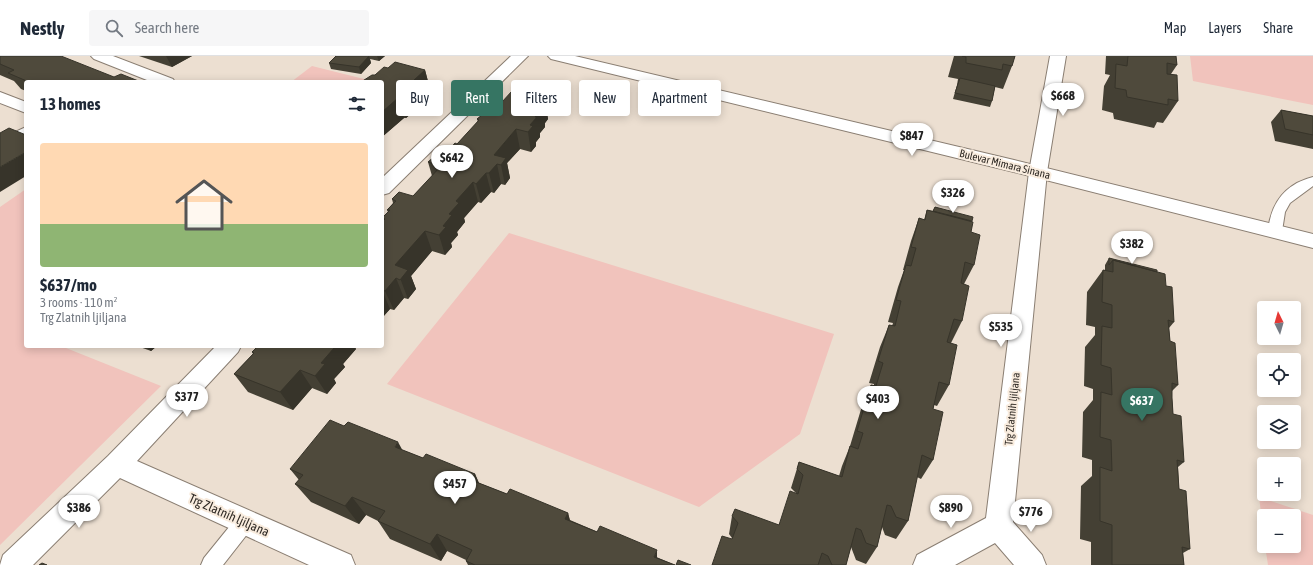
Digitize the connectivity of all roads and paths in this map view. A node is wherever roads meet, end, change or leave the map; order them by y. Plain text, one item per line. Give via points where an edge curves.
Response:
1 (99, 56) edge
2 (520, 56) edge
3 (556, 56) edge
4 (1058, 56) edge
5 (162, 80) edge
6 (0, 97) edge
7 (24, 107) edge
8 (24, 133) edge
9 (0, 146) edge
10 (1038, 172) junction
11 (1313, 181) edge
12 (384, 187) edge
13 (1275, 231) junction
14 (1313, 241) edge
15 (228, 348) edge
16 (117, 464) junction
17 (245, 522) junction
18 (999, 526) junction
19 (13, 565) edge
20 (211, 565) edge
21 (341, 565) edge
22 (927, 565) edge
23 (1032, 565) edge

1 - 5 street
2 - 12 street
3 - 10 street, Bulevar Mimara Sinana
4 - 10 street, Trg Zlatnih ljiljana
6 - 7 street
8 - 9 street
10 - 13 street, Bulevar Mimara Sinana
10 - 18 street, Trg Zlatnih ljiljana
11 - 13 lane via 1291,193 1281,203
13 - 14 street, Bulevar Mimara Sinana
15 - 16 street
16 - 17 street, Trg Zlatnih ljiljana
16 - 19 street
17 - 20 lane
17 - 21 street, Trg Zlatnih ljiljana
18 - 22 street
18 - 23 street

